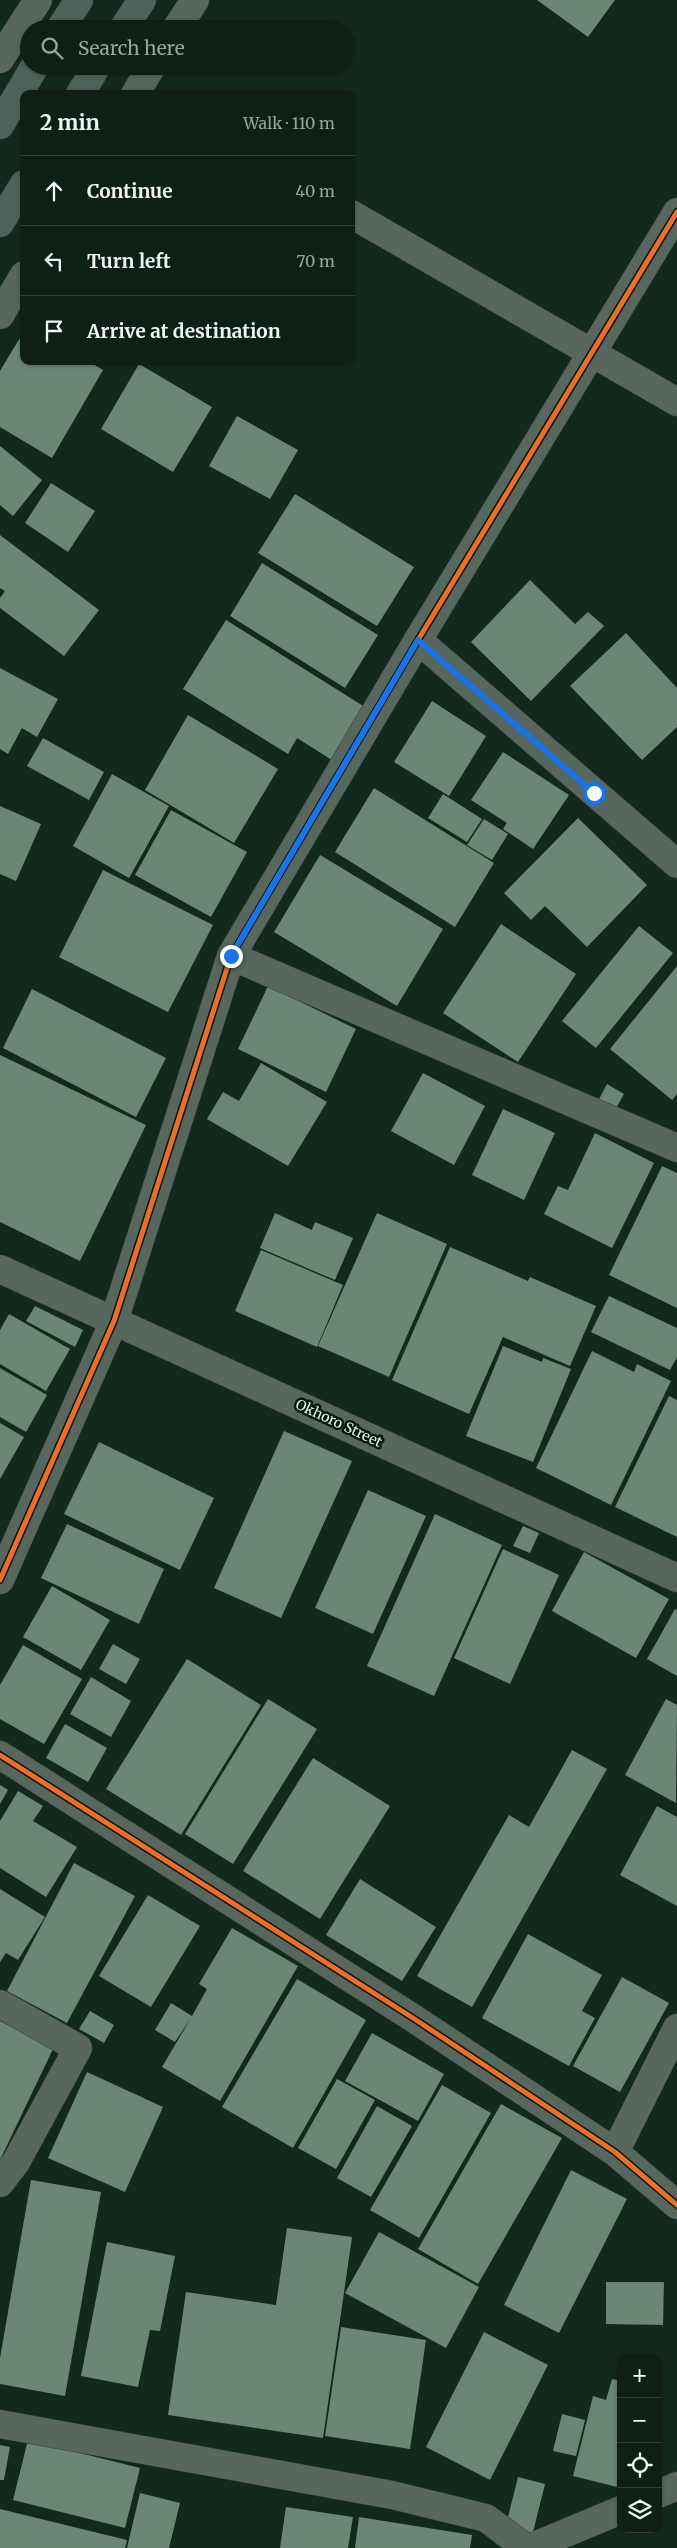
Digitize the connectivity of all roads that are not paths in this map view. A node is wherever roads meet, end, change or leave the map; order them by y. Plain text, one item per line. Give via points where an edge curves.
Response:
1 (38, 0) edge
2 (79, 0) edge
3 (142, 0) edge
4 (195, 0) edge
5 (25, 20) edge
6 (66, 20) edge
7 (129, 20) edge
8 (182, 20) edge
9 (20, 28) edge
10 (0, 59) edge
11 (30, 75) edge
12 (92, 75) edge
13 (148, 75) edge
14 (21, 90) edge
15 (82, 90) edge
16 (140, 90) edge
17 (20, 91) edge
18 (0, 125) edge
19 (20, 190) edge
20 (677, 212) edge
21 (355, 216) edge
22 (0, 223) edge
23 (20, 282) edge
24 (0, 315) edge
25 (593, 355) junction
26 (677, 402) edge
27 (418, 640) junction
28 (677, 864) edge
29 (231, 956) junction
30 (677, 1148) edge
31 (0, 1269) edge
32 (114, 1321) junction
33 (677, 1578) edge
34 (0, 1580) edge
35 (0, 1754) edge
36 (0, 2004) edge
37 (677, 2028) edge
38 (615, 2152) junction
39 (0, 2183) edge
40 (677, 2205) edge
41 (0, 2424) edge
42 (677, 2486) edge
43 (662, 2492) edge
44 (617, 2512) edge
45 (528, 2548) edge

1 - 5 street
2 - 6 highway
3 - 7 highway
4 - 8 street
9 - 10 street
11 - 14 highway
12 - 15 highway
13 - 16 street
17 - 18 highway
19 - 22 highway
20 - 25 street
21 - 25 street
23 - 24 street
25 - 26 street
25 - 27 street
27 - 28 street
27 - 29 street
29 - 30 street
29 - 32 street
31 - 32 street, Okhoro Street
32 - 33 street, Okhoro Street
32 - 34 street
35 - 38 street via 413,2018
36 - 39 street via 78,2048 16,2162
37 - 38 street
38 - 40 street
41 - 45 street via 392,2495 486,2518
42 - 43 street
44 - 45 street

